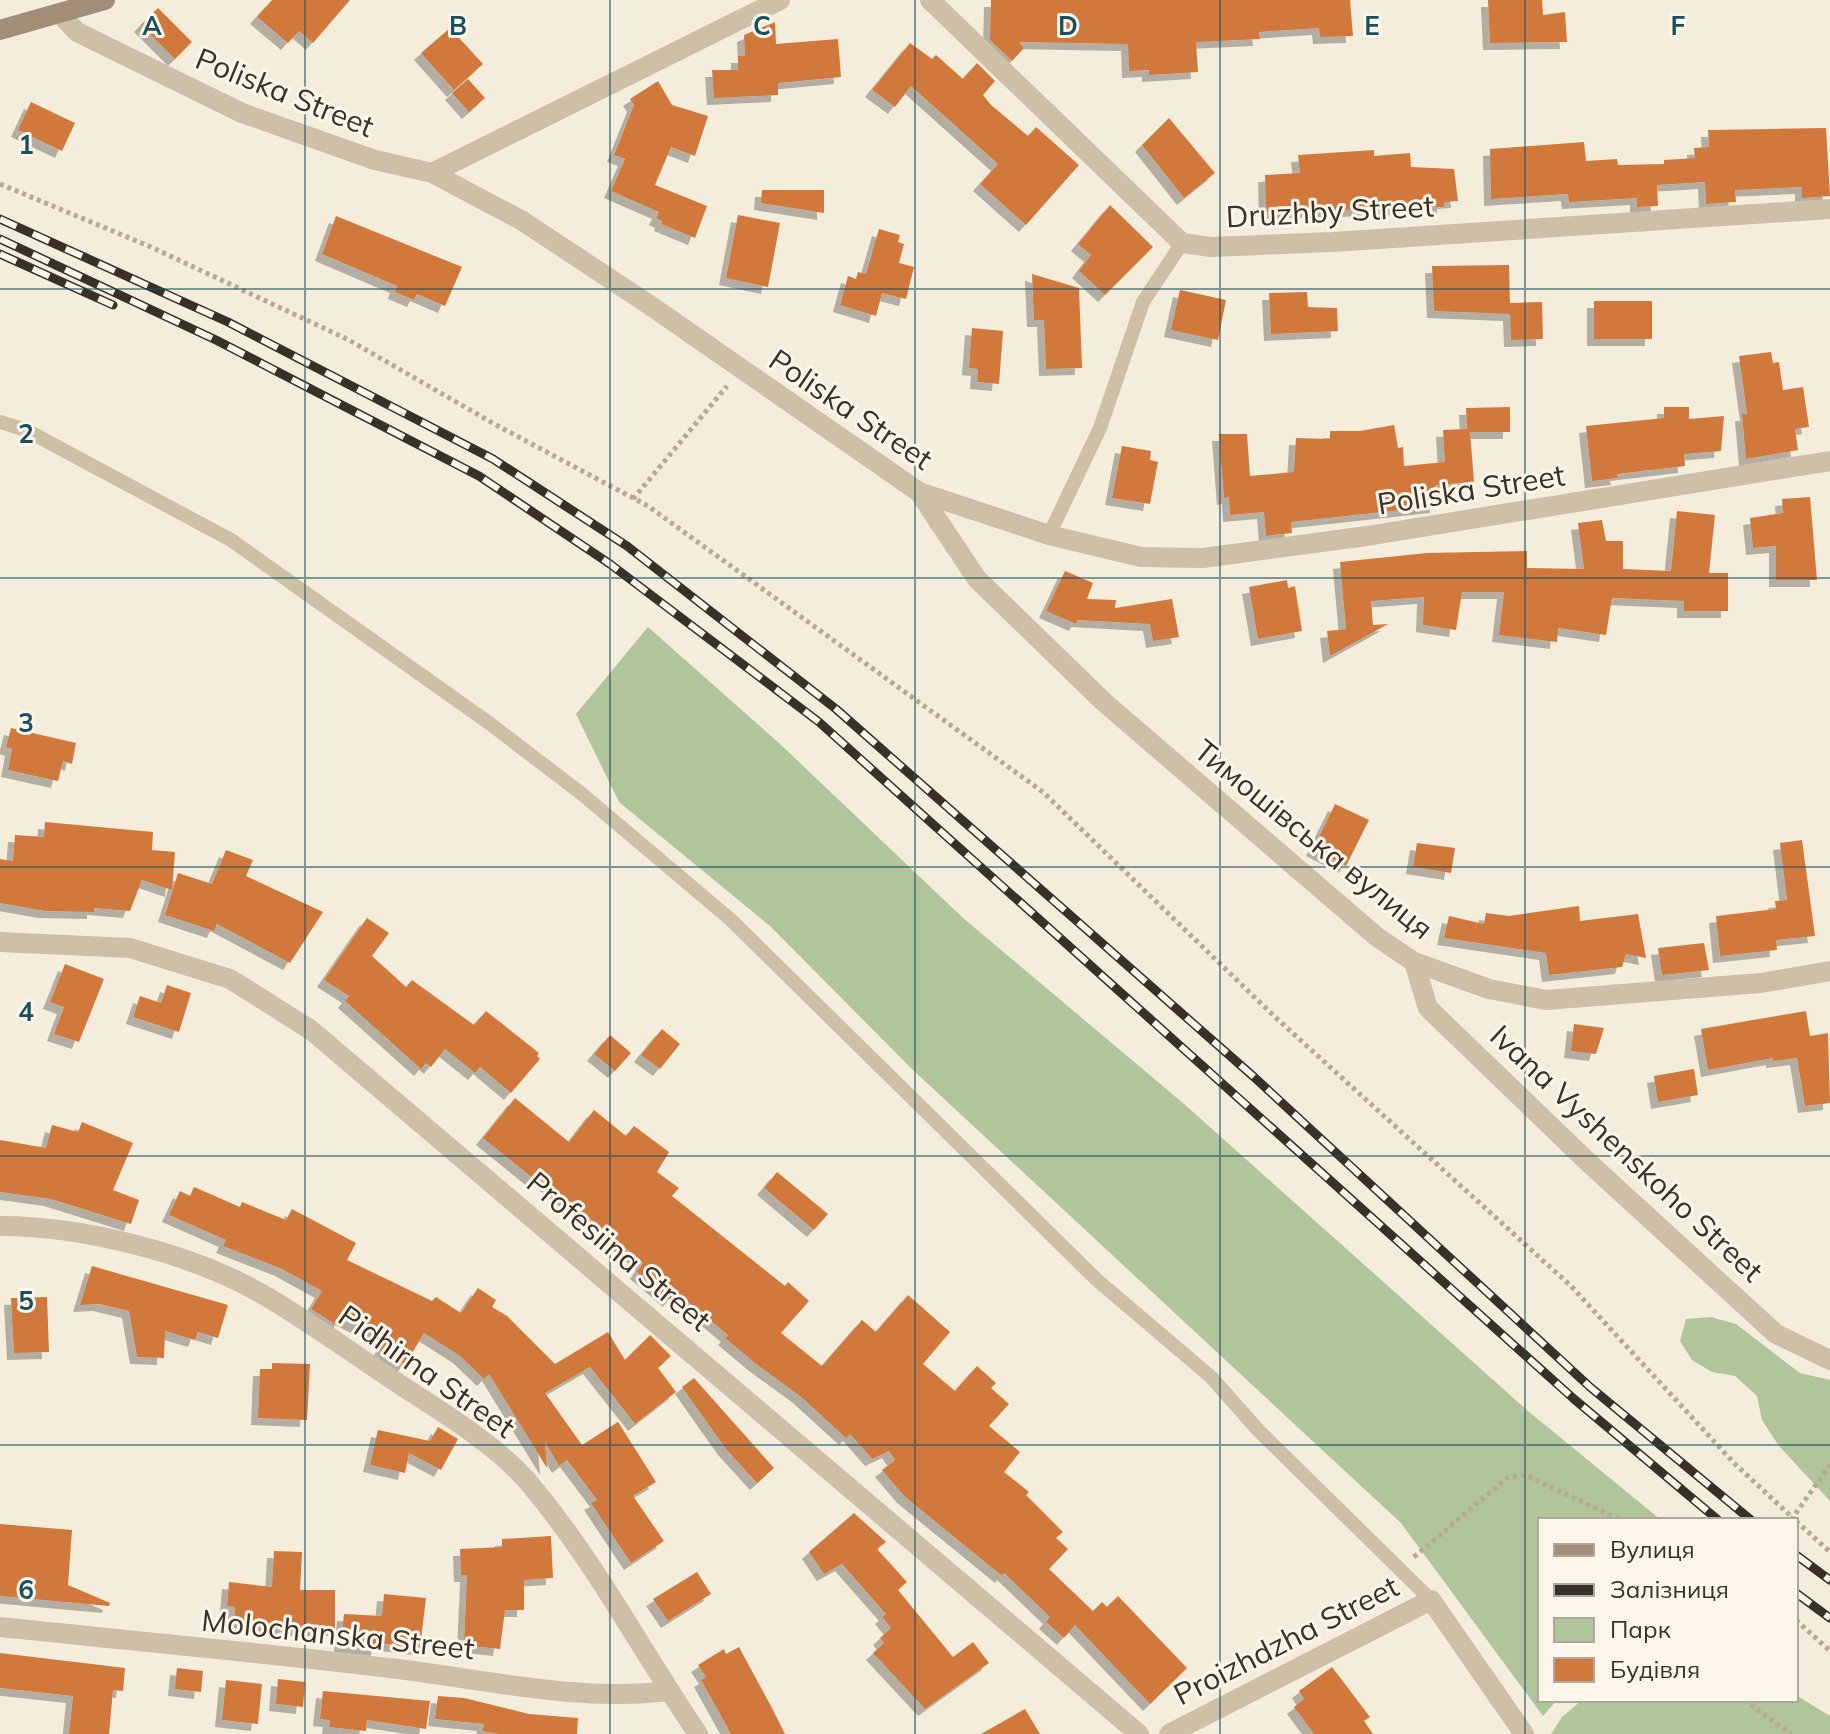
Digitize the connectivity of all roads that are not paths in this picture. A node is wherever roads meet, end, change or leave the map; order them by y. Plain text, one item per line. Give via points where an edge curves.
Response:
1 (105, 0) edge
2 (780, 0) edge
3 (930, 0) edge
4 (61, 15) junction
5 (0, 30) edge
6 (432, 173) junction
7 (1830, 209) edge
8 (1182, 243) junction
9 (0, 422) edge
10 (1830, 461) edge
11 (919, 492) junction
12 (1049, 535) junction
13 (0, 942) edge
14 (1414, 962) junction
15 (1830, 971) edge
16 (0, 1226) edge
17 (1830, 1360) edge
18 (1431, 1600) junction
19 (0, 1627) edge
20 (669, 1691) junction
21 (698, 1734) edge
22 (1139, 1734) edge
23 (1169, 1734) edge
24 (1524, 1734) edge

1 - 4 street
2 - 6 street
3 - 8 street
4 - 5 street
4 - 6 street, Poliska Street via 77,32 242,113 375,160
6 - 11 street, Poliska Street via 521,220
7 - 8 street, Druzhby Street via 1318,243
8 - 12 lane via 1143,302 1100,428
9 - 18 lane via 26,430 231,540 582,794 730,919 1097,1280 1211,1377
10 - 12 street, Poliska Street via 1203,558 1141,557
11 - 12 street, Poliska Street
11 - 14 street, Тимошівська вулиця via 977,579 1105,703 1377,937
13 - 22 street, Profesiina Street via 130,948 230,979 311,1030
14 - 15 street, Тимошівська вулиця via 1489,989 1546,1000 1761,983
14 - 17 street, Ivana Vyshenskoho Street via 1428,1008 1578,1152 1776,1334
16 - 20 street, Pidhirna Street via 132,1245 204,1267 261,1293 422,1400 526,1480 579,1546
18 - 23 street, Proizhdzha Street
18 - 24 street
19 - 20 street, Molochanska Street via 583,1693
20 - 21 street, Pidhirna Street

